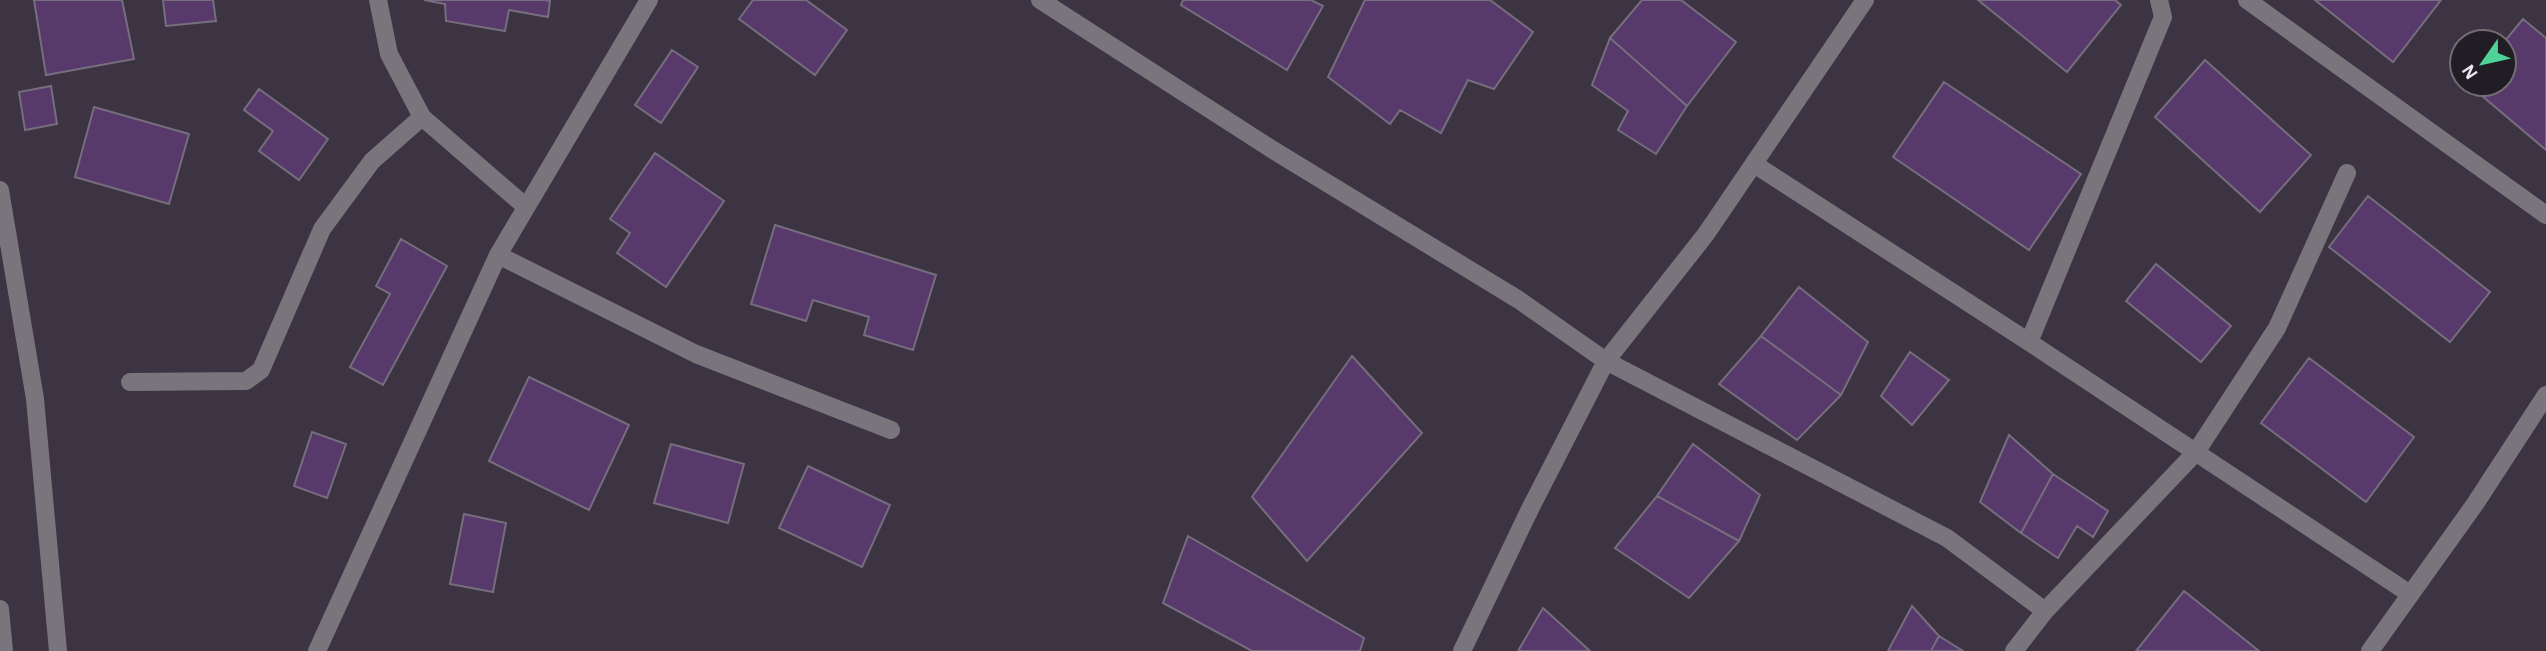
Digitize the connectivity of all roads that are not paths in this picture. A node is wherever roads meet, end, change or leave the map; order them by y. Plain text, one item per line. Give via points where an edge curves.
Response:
1 (378, 0) edge
2 (649, 0) edge
3 (1040, 0) edge
4 (1865, 0) edge
5 (2159, 0) edge
6 (2247, 0) edge
7 (422, 117) junction
8 (1754, 164) junction
9 (2347, 173) dead end
10 (0, 190) edge
11 (525, 206) junction
12 (2546, 215) edge
13 (498, 255) junction
14 (2029, 342) junction
15 (1606, 361) junction
16 (130, 382) dead end
17 (2546, 395) edge
18 (891, 430) dead end
19 (2196, 452) junction
20 (2410, 594) junction
21 (0, 609) edge
22 (2045, 611) junction
23 (4, 651) edge
24 (58, 651) edge
25 (317, 651) edge
26 (1462, 651) edge
27 (2014, 651) edge
28 (2370, 651) edge

1 - 7 street via 389,54
2 - 11 street
3 - 15 street via 1519,300
4 - 8 street
5 - 14 street via 2163,17
6 - 12 street
7 - 11 street
7 - 16 street via 372,161 322,229 261,370 246,381
8 - 14 street
8 - 15 street via 1706,234
9 - 19 street via 2277,328
10 - 24 street via 36,399
11 - 13 street
13 - 18 street via 696,354
13 - 25 street
14 - 19 street
15 - 22 street via 1947,538
15 - 26 street
17 - 20 street
19 - 20 street
19 - 22 street
20 - 28 street
21 - 23 street
22 - 27 street

